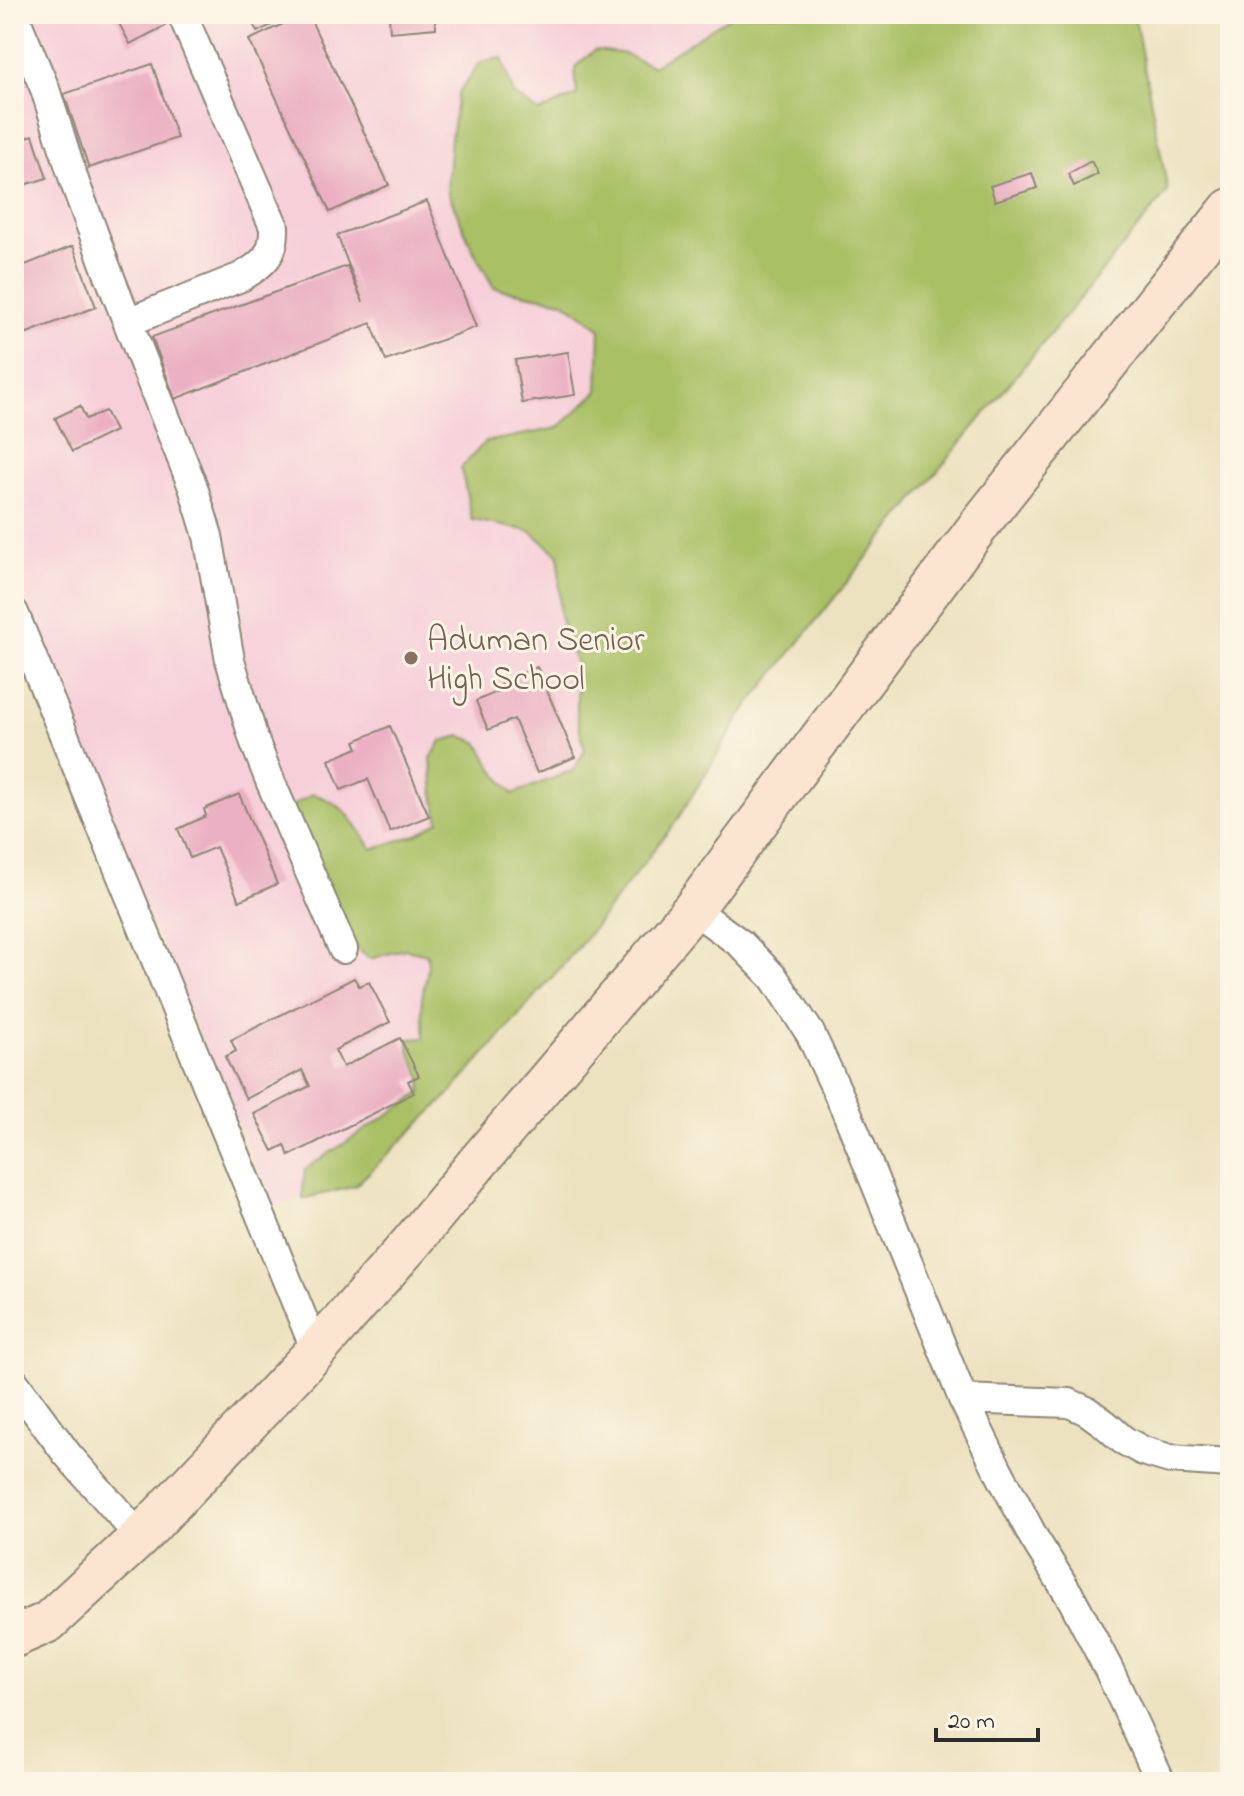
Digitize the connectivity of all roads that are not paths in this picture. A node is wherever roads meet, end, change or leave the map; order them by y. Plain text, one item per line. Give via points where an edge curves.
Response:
1 (182, 14) edge
2 (14, 15) edge
3 (1230, 209) edge
4 (128, 322) junction
5 (14, 613) edge
6 (693, 909) junction
7 (343, 949) dead end
8 (316, 1351) junction
9 (14, 1382) edge
10 (963, 1399) junction
11 (1230, 1463) edge
12 (140, 1537) junction
13 (14, 1637) edge
14 (1161, 1782) edge

1 - 4 street via 274,227 275,243 256,269
2 - 4 street
3 - 6 street via 983,520
4 - 7 street via 208,536 230,660 254,740
5 - 8 street
6 - 8 street
6 - 10 street via 741,944 774,978 810,1033
8 - 12 street
9 - 12 street via 67,1454
10 - 11 street via 1069,1403 1143,1451 1170,1459
10 - 14 street via 1109,1670
12 - 13 street via 48,1622

